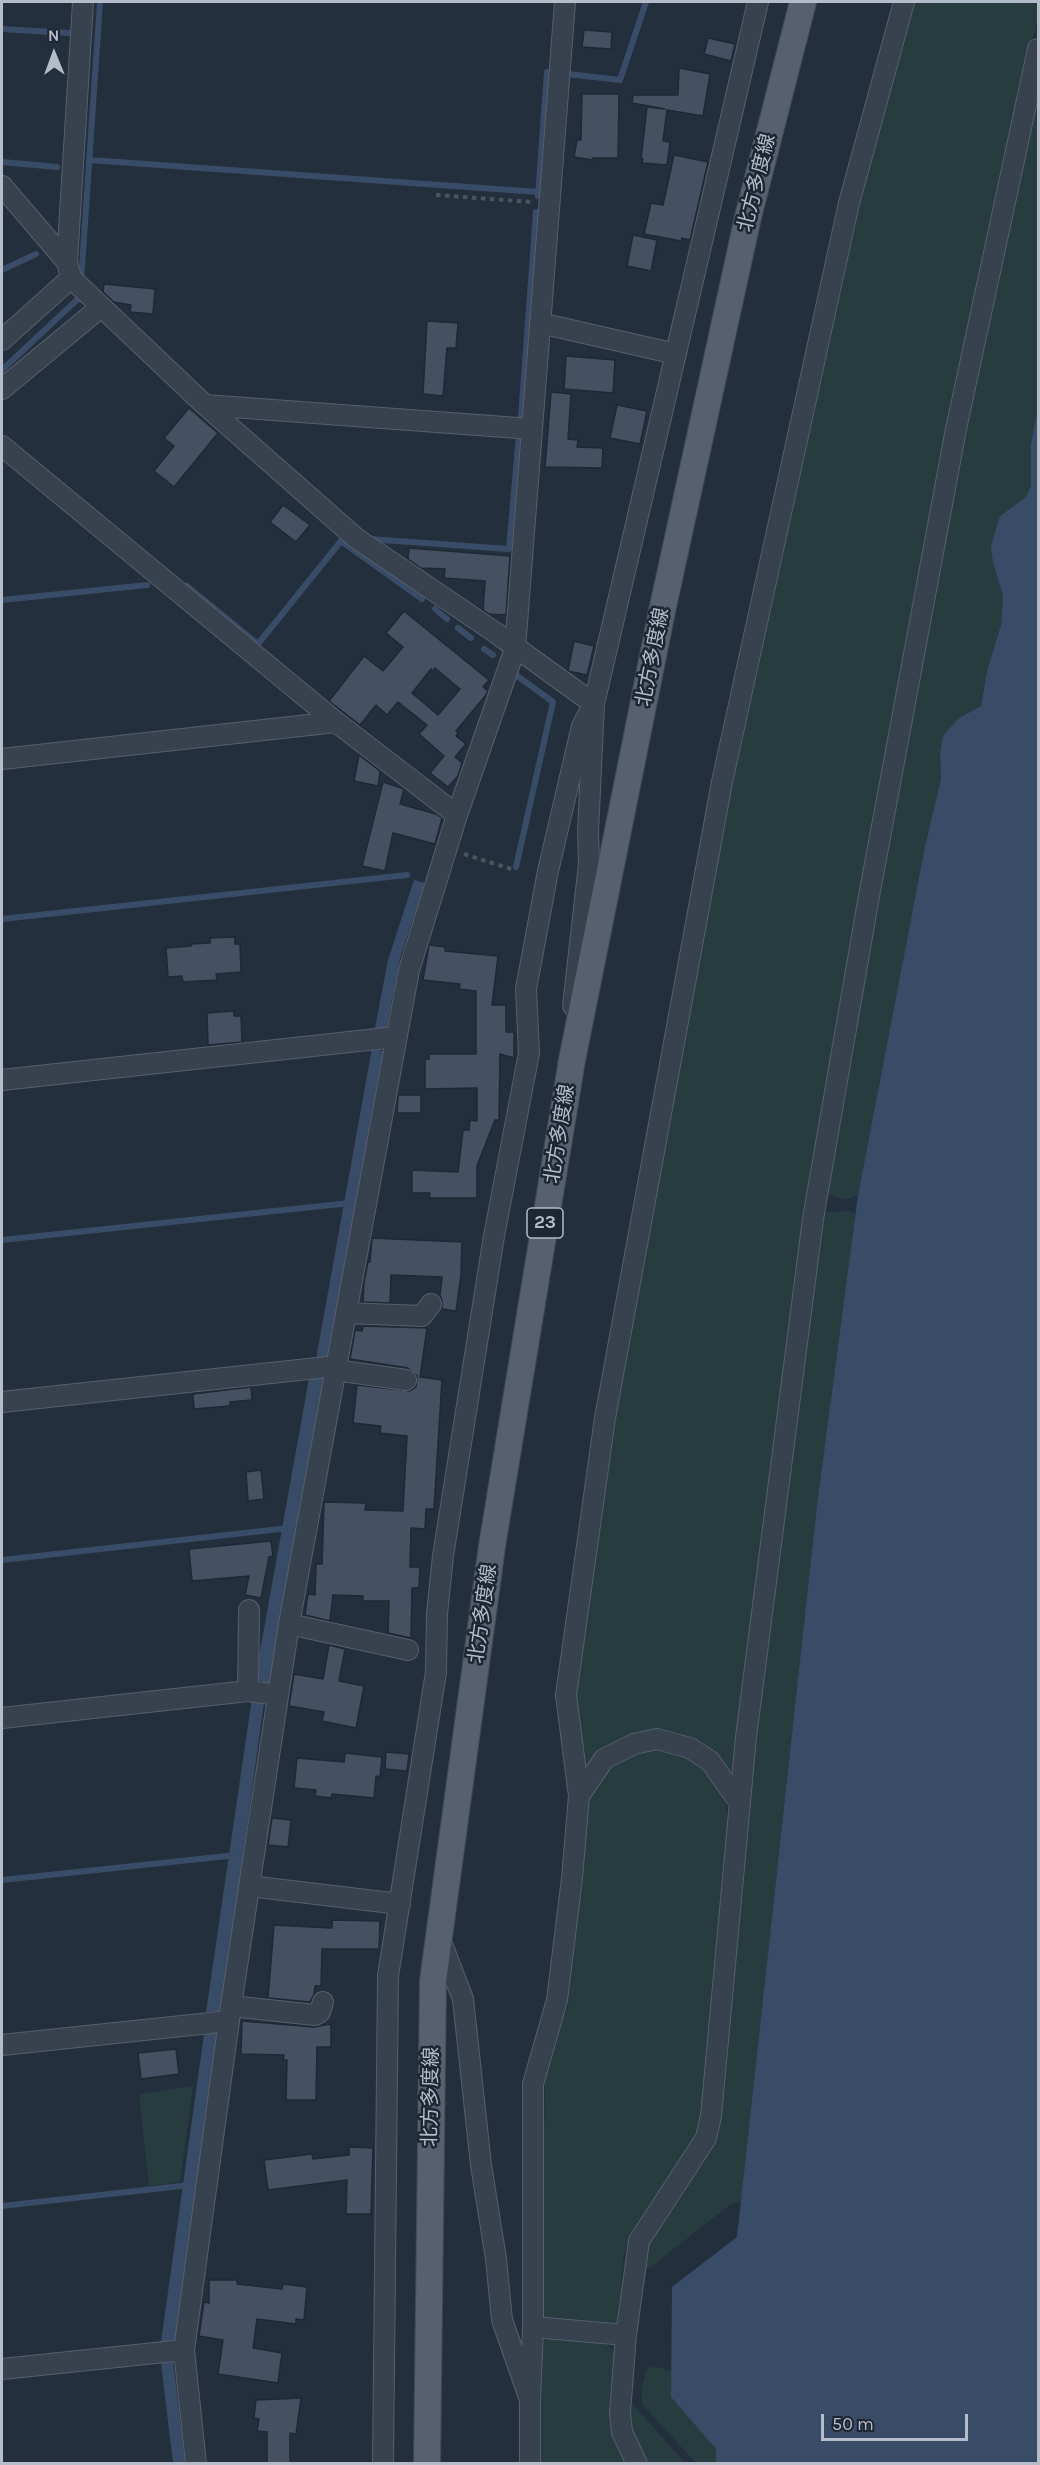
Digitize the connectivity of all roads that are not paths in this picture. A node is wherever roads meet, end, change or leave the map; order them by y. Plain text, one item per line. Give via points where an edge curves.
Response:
1 (83, 2) edge
2 (565, 2) edge
3 (758, 2) edge
4 (803, 2) edge
5 (904, 2) edge
6 (1038, 49) edge
7 (2, 186) edge
8 (69, 270) junction
9 (96, 302) junction
10 (540, 323) junction
11 (2, 340) edge
12 (676, 354) junction
13 (2, 389) edge
14 (205, 405) junction
15 (532, 429) junction
16 (2, 446) edge
17 (514, 649) junction
18 (594, 704) junction
19 (336, 722) junction
20 (2, 759) edge
21 (457, 815) junction
22 (395, 1037) junction
23 (572, 1060) junction
24 (2, 1080) edge
25 (431, 1304) dead end
26 (346, 1313) junction
27 (335, 1368) junction
28 (406, 1380) dead end
29 (2, 1402) edge
30 (249, 1610) dead end
31 (289, 1624) junction
32 (408, 1650) dead end
33 (248, 1691) junction
34 (278, 1695) junction
35 (2, 1718) edge
36 (579, 1796) junction
37 (739, 1802) junction
38 (249, 1886) junction
39 (400, 1904) junction
40 (440, 1939) junction
41 (323, 2002) dead end
42 (230, 2013) junction
43 (2, 2044) edge
44 (533, 2327) junction
45 (626, 2336) junction
46 (184, 2350) junction
47 (2, 2369) edge
48 (530, 2400) junction
49 (196, 2463) edge
50 (383, 2463) edge
51 (427, 2463) edge
52 (530, 2463) edge
53 (637, 2463) edge

1 - 8 street
2 - 10 street
3 - 12 street
4 - 23 main road, 北方多度線 / 23 via 748,217 662,611
5 - 36 street via 849,203 722,782 607,1406 566,1695
6 - 37 street via 956,429 815,1207
7 - 8 street
8 - 9 street
8 - 11 street
9 - 13 street
9 - 14 street
10 - 12 street
10 - 15 street
12 - 18 street
14 - 15 street
14 - 17 street via 356,538
15 - 17 street
16 - 19 street
17 - 18 street
17 - 21 street
18 - 23 street via 589,864 573,995
18 - 39 street via 582,726 548,871 526,989 529,1053 494,1236 443,1556 436,1672
19 - 20 street
19 - 21 street
21 - 22 street via 409,970
22 - 24 street
22 - 26 street
23 - 40 main road, 北方多度線 / 23 via 492,1546
25 - 26 street via 422,1316
26 - 27 street
27 - 28 street
27 - 29 street
27 - 31 street
30 - 33 street
31 - 32 street
31 - 34 street
33 - 34 street
33 - 35 street
34 - 38 street
36 - 37 street via 604,1759 634,1744 657,1739 690,1748 710,1761
36 - 44 street via 557,2000 533,2084
37 - 45 street via 711,2116 706,2138 639,2241
38 - 39 street
38 - 42 street
39 - 50 street via 388,1976
40 - 48 street via 463,1999 502,2320
40 - 51 main road, 北方多度線 / 23 via 433,1981
41 - 42 street via 315,2015
42 - 43 street
42 - 46 street
44 - 45 street
44 - 48 street
45 - 53 street via 620,2413 622,2432
46 - 47 street
46 - 49 street
48 - 52 street

